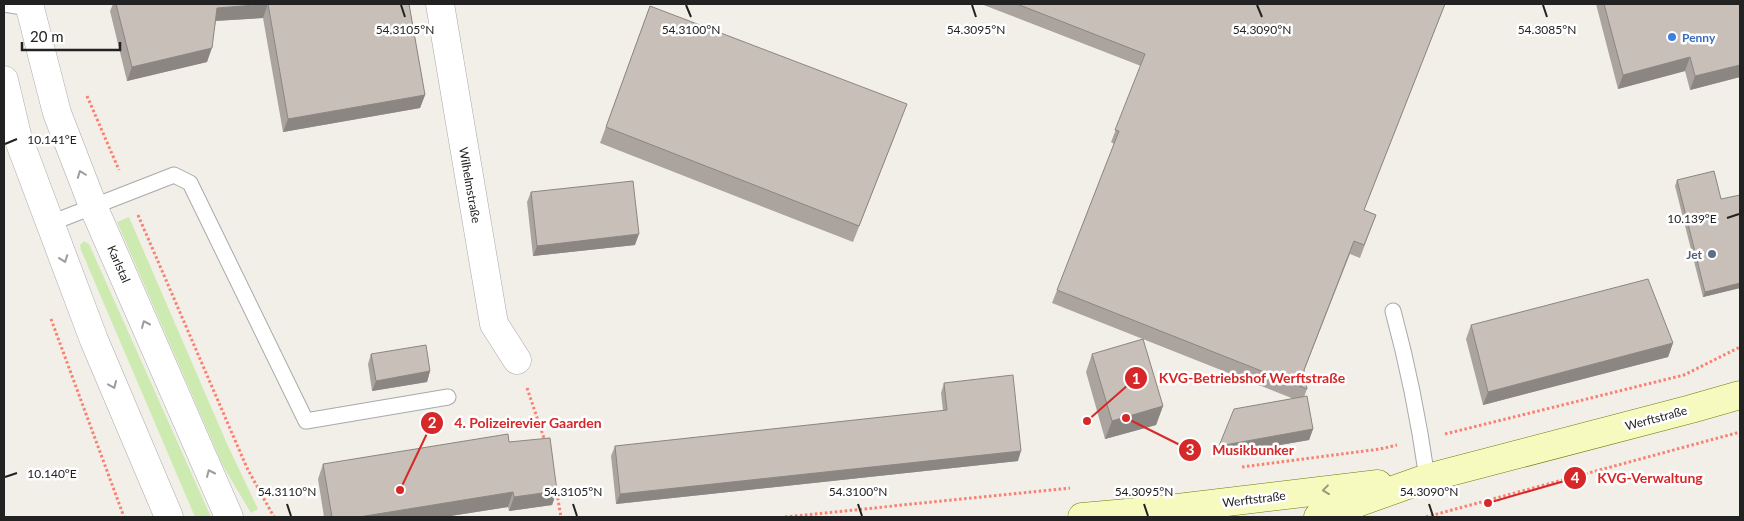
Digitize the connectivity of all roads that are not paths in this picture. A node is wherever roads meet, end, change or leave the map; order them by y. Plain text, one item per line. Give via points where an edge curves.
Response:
1 (440, 4) edge
2 (20, 5) edge
3 (4, 80) edge
4 (93, 206) junction
5 (51, 223) junction
6 (1393, 311) dead end
7 (517, 360) road end
8 (1740, 394) edge
9 (448, 397) dead end
10 (1427, 478) junction
11 (169, 517) edge
12 (230, 517) edge
13 (1082, 517) edge
14 (1318, 517) edge

1 - 7 street, Wilhelmstraße via 494,324
4 -> 2 street, Karlstal
3 - 5 street via 17,135
4 - 5 lane
4 - 9 lane via 174,176 190,183 306,422
12 -> 4 street, Karlstal
5 -> 11 street via 94,340
6 - 10 lane via 1422,440
8 - 10 main road, Werftstraße
10 -> 13 main road, Werftstraße
10 - 14 main road, Werftstraße

